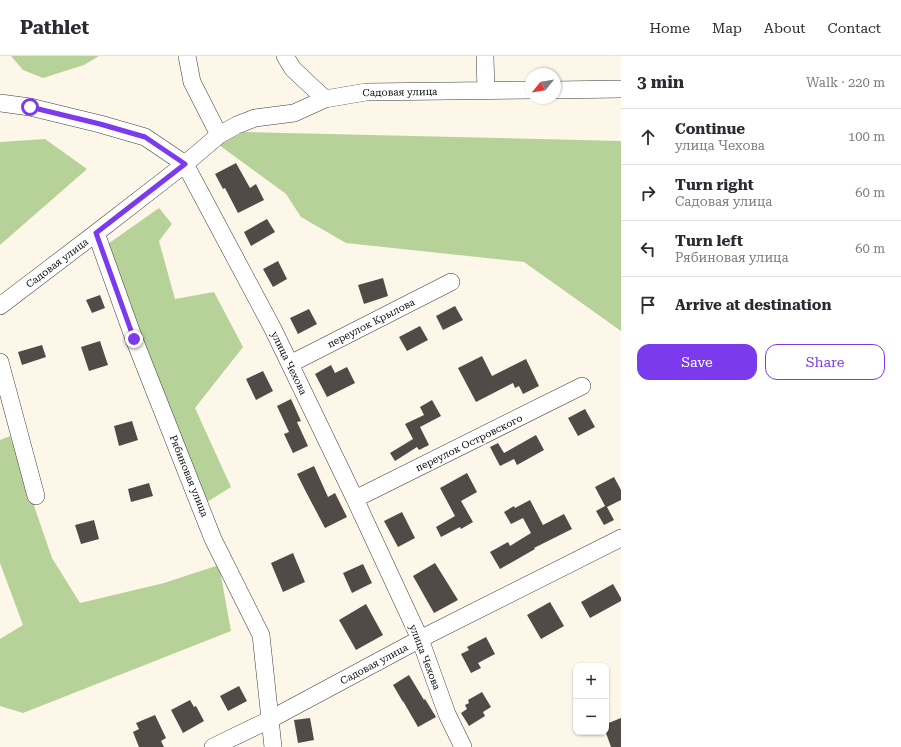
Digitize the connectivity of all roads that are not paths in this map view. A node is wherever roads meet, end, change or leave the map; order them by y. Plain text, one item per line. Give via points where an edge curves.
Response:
1 (187, 56) edge
2 (285, 56) edge
3 (485, 56) edge
4 (621, 89) edge
5 (525, 90) edge
6 (561, 90) edge
7 (486, 91) junction
8 (325, 99) junction
9 (0, 103) edge
10 (219, 135) junction
11 (185, 164) junction
12 (96, 233) junction
13 (451, 282) dead end
14 (0, 306) edge
15 (0, 362) edge
16 (290, 364) junction
17 (582, 386) dead end
18 (36, 496) dead end
19 (355, 499) junction
20 (621, 538) edge
21 (420, 639) junction
22 (269, 720) junction
23 (213, 747) edge
24 (273, 747) edge
25 (463, 747) edge

1 - 10 street via 192,82
2 - 8 street via 293,69
3 - 7 street
4 - 6 street
5 - 7 street, Садовая улица
7 - 8 street, Садовая улица via 366,92
8 - 10 street, Садовая улица via 294,113 255,118
9 - 11 street, улица Чехова via 30,107 145,137
10 - 11 street, Садовая улица
11 - 12 street, Садовая улица
11 - 16 street, улица Чехова
12 - 14 street, Садовая улица
12 - 22 street, Рябиновая улица via 134,339 213,539 261,635
13 - 16 street, переулок Крылова
15 - 18 street
16 - 19 street, улица Чехова
17 - 19 street, переулок Островского
19 - 21 street, улица Чехова
20 - 21 street, Садовая улица
21 - 22 street, Садовая улица
21 - 25 street, улица Чехова via 447,714
22 - 23 street, Садовая улица
22 - 24 street, Рябиновая улица

